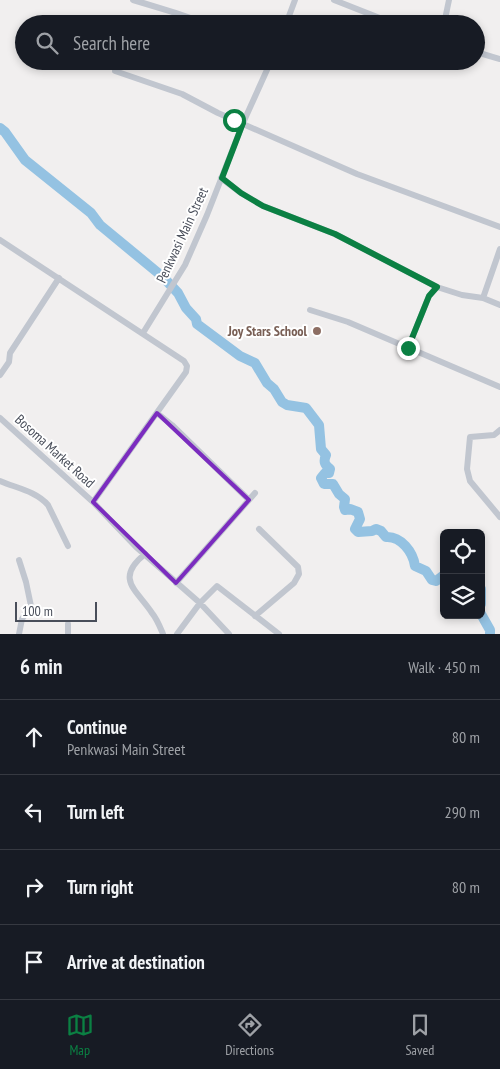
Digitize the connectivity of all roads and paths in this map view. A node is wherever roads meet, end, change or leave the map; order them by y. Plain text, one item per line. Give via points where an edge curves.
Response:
1 (133, 0) edge
2 (295, 0) edge
3 (334, 0) edge
4 (449, 0) edge
5 (178, 15) edge
6 (289, 15) edge
7 (372, 15) edge
8 (446, 15) edge
9 (485, 55) edge
10 (500, 59) edge
11 (267, 70) edge
12 (115, 71) dead end
13 (243, 123) junction
14 (222, 178) junction
15 (500, 227) edge
16 (0, 240) edge
17 (500, 249) edge
18 (59, 278) junction
19 (437, 287) junction
20 (483, 298) junction
21 (500, 305) edge
22 (310, 310) dead end
23 (143, 333) junction
24 (408, 348) junction
25 (0, 375) edge
26 (500, 388) edge
27 (157, 413) junction
28 (0, 418) edge
29 (500, 430) edge
30 (0, 481) edge
31 (255, 493) dead end
32 (249, 500) junction
33 (93, 502) junction
34 (500, 517) edge
35 (260, 529) dead end
36 (68, 546) dead end
37 (145, 554) junction
38 (19, 560) dead end
39 (176, 582) junction
40 (200, 603) junction
41 (255, 616) junction
42 (68, 624) dead end
43 (19, 634) edge
44 (68, 634) edge
45 (163, 634) edge
46 (176, 634) edge
47 (230, 634) edge
48 (279, 634) edge

1 - 5 street
2 - 6 street
3 - 7 street
4 - 8 street
9 - 10 street
11 - 13 street, Penkwasi Main Street
12 - 13 street via 182,94
13 - 14 street, Penkwasi Main Street
13 - 15 street via 357,174
14 - 19 street via 263,206 335,234
14 - 23 street, Penkwasi Main Street via 185,265
16 - 18 street
17 - 20 street
18 - 23 street
18 - 25 street via 10,353
19 - 20 street
19 - 24 street via 426,302
20 - 21 street
22 - 24 street via 348,322
23 - 27 street via 187,366
24 - 26 street
27 - 32 street
27 - 33 street
28 - 33 street, Bosoma Market Road
29 - 34 street via 494,435 470,437 467,469 470,481
30 - 36 street via 43,499
31 - 32 street
32 - 39 street
33 - 37 street, Bosoma Market Road
35 - 41 street via 298,567 299,574 294,583
37 - 39 street, Bosoma Market Road
37 - 45 street via 133,565 132,588 153,613
38 - 43 street via 31,606 22,619
39 - 40 street, Bosoma Market Road
40 - 41 street via 217,586
40 - 46 street
40 - 47 street, Bosoma Market Road
41 - 48 street
42 - 44 street

